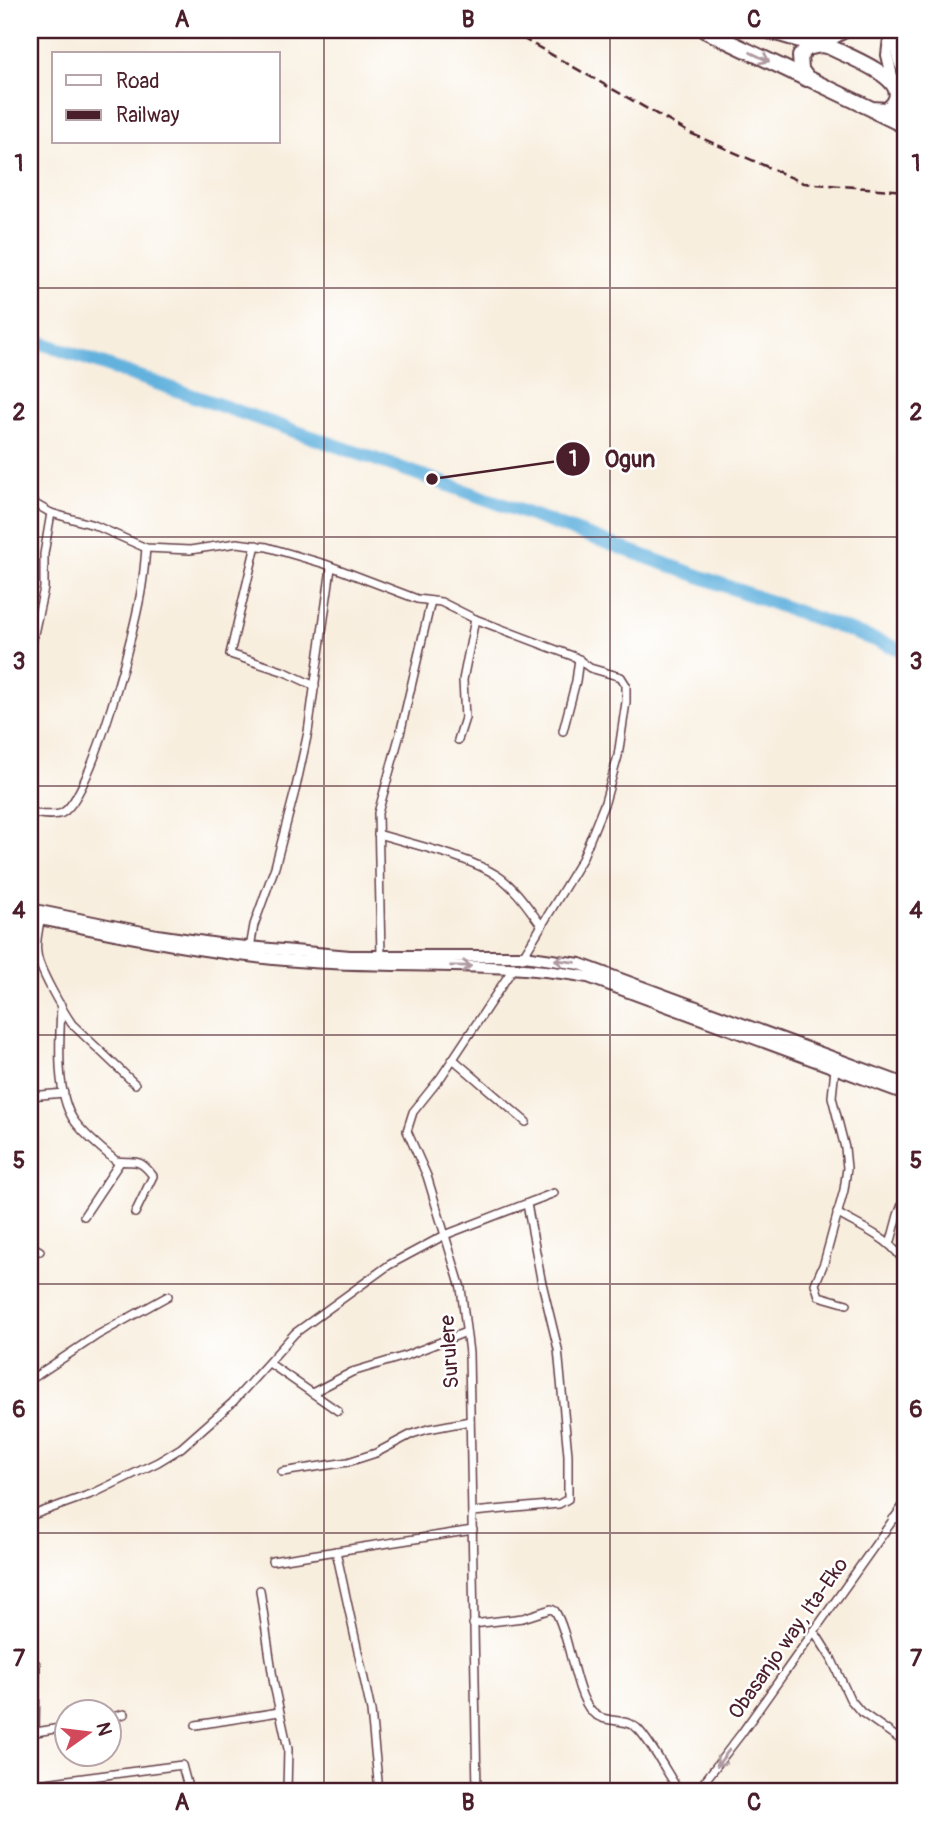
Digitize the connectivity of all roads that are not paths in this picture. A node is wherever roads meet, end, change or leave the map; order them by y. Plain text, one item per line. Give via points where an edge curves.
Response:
1 (704, 30) edge
2 (766, 30) edge
3 (849, 30) edge
4 (890, 30) edge
5 (897, 30) edge
6 (820, 45) junction
7 (817, 83) junction
8 (900, 84) edge
9 (872, 109) junction
10 (905, 126) edge
11 (30, 501) edge
12 (51, 513) junction
13 (256, 545) junction
14 (146, 548) junction
15 (331, 568) junction
16 (431, 601) junction
17 (475, 619) junction
18 (30, 652) edge
19 (579, 659) junction
20 (315, 686) junction
21 (563, 731) dead end
22 (458, 740) dead end
23 (30, 814) edge
24 (378, 834) junction
25 (30, 909) edge
26 (35, 918) edge
27 (542, 926) junction
28 (250, 948) junction
29 (33, 953) edge
30 (381, 956) junction
31 (524, 956) junction
32 (512, 969) junction
33 (61, 1005) junction
34 (453, 1059) junction
35 (835, 1068) junction
36 (135, 1084) dead end
37 (905, 1084) edge
38 (64, 1093) junction
39 (905, 1094) edge
40 (30, 1096) edge
41 (526, 1122) dead end
42 (120, 1162) junction
43 (554, 1193) dead end
44 (905, 1197) edge
45 (527, 1204) junction
46 (135, 1213) dead end
47 (837, 1213) junction
48 (84, 1216) dead end
49 (445, 1235) junction
50 (30, 1245) edge
51 (890, 1245) junction
52 (40, 1251) dead end
53 (905, 1265) edge
54 (168, 1296) dead end
55 (847, 1304) dead end
56 (466, 1332) junction
57 (269, 1363) junction
58 (30, 1380) edge
59 (312, 1393) junction
60 (338, 1411) dead end
61 (470, 1421) junction
62 (282, 1472) dead end
63 (905, 1503) edge
64 (473, 1512) junction
65 (30, 1516) edge
66 (905, 1518) edge
67 (892, 1519) junction
68 (473, 1530) junction
69 (336, 1551) junction
70 (272, 1561) dead end
71 (260, 1590) dead end
72 (473, 1624) junction
73 (814, 1631) junction
74 (36, 1664) dead end
75 (279, 1712) junction
76 (196, 1726) dead end
77 (52, 1730) edge
78 (33, 1733) edge
79 (905, 1743) edge
80 (30, 1785) edge
81 (189, 1791) edge
82 (287, 1791) edge
83 (379, 1791) edge
84 (390, 1791) edge
85 (475, 1791) edge
86 (679, 1791) edge
87 (697, 1791) edge

1 -> 7 highway
2 - 6 highway
3 - 6 main road
4 - 8 main road via 887,54
5 - 8 street via 894,47
6 - 7 highway via 802,52 799,63 807,78
6 - 8 highway
7 - 9 highway
8 - 9 highway via 893,106
9 - 10 highway
11 - 12 street
12 - 14 street via 94,525
12 - 18 street via 44,588
13 - 14 street
13 - 15 street
13 - 20 street via 230,654
14 - 23 street via 143,585 123,673 80,791 63,813
15 - 16 street
15 - 20 street
16 - 17 street
16 - 24 street via 380,803
17 - 19 street
17 - 22 street via 463,680 465,718
19 - 21 street
19 - 27 street, Surulere via 590,668 621,677 626,702 618,756 594,832
20 - 28 street via 296,787
24 - 27 street via 472,863 499,877
24 - 30 street
25 - 28 main road
26 - 29 street
26 -> 32 main road via 233,955
27 - 31 street, Surulere
28 - 30 main road
29 - 33 street
30 - 31 main road
31 - 32 street, Surulere
37 -> 31 main road via 614,975 580,964
32 - 34 street, Surulere
32 - 35 main road via 588,977
33 - 36 street via 72,1024
33 - 38 street
34 - 41 street
34 - 49 street, Surulere via 413,1112 407,1131
35 - 39 main road
35 - 47 street via 832,1097 847,1168
38 - 40 street
38 - 42 street via 80,1128
42 - 46 street via 134,1160 153,1176
42 - 48 street
43 - 45 street
44 - 51 street
45 - 49 street
45 - 64 street via 558,1349 568,1499 559,1504
47 - 51 street
47 - 55 street via 815,1284 819,1296
49 - 56 street, Surulere via 461,1287
49 - 57 street via 355,1287 295,1334
50 - 52 street
51 - 53 street
54 - 58 street
56 - 59 street via 352,1372
56 - 61 street, Surulere
57 - 59 street
57 - 65 street via 181,1448 94,1493
59 - 60 street
61 - 62 street via 412,1434 348,1462
61 - 64 street, Surulere
63 - 67 street, Obasanjo way, Ita-Eko
64 - 68 street, Surulere
66 - 67 street
67 - 73 street, Obasanjo way, Ita-Eko
68 - 69 street
68 - 72 street, Surulere
69 - 70 street
69 - 83 street via 371,1711
71 - 75 street
72 - 85 street, Surulere
72 - 86 street via 555,1611 592,1712 638,1729
73 - 79 street via 850,1699
73 -> 87 street, Obasanjo way, Ita-Eko
74 - 78 street
75 - 76 street
75 - 82 street via 288,1749
77 - 78 street
80 - 81 street via 182,1765
84 - 85 street

